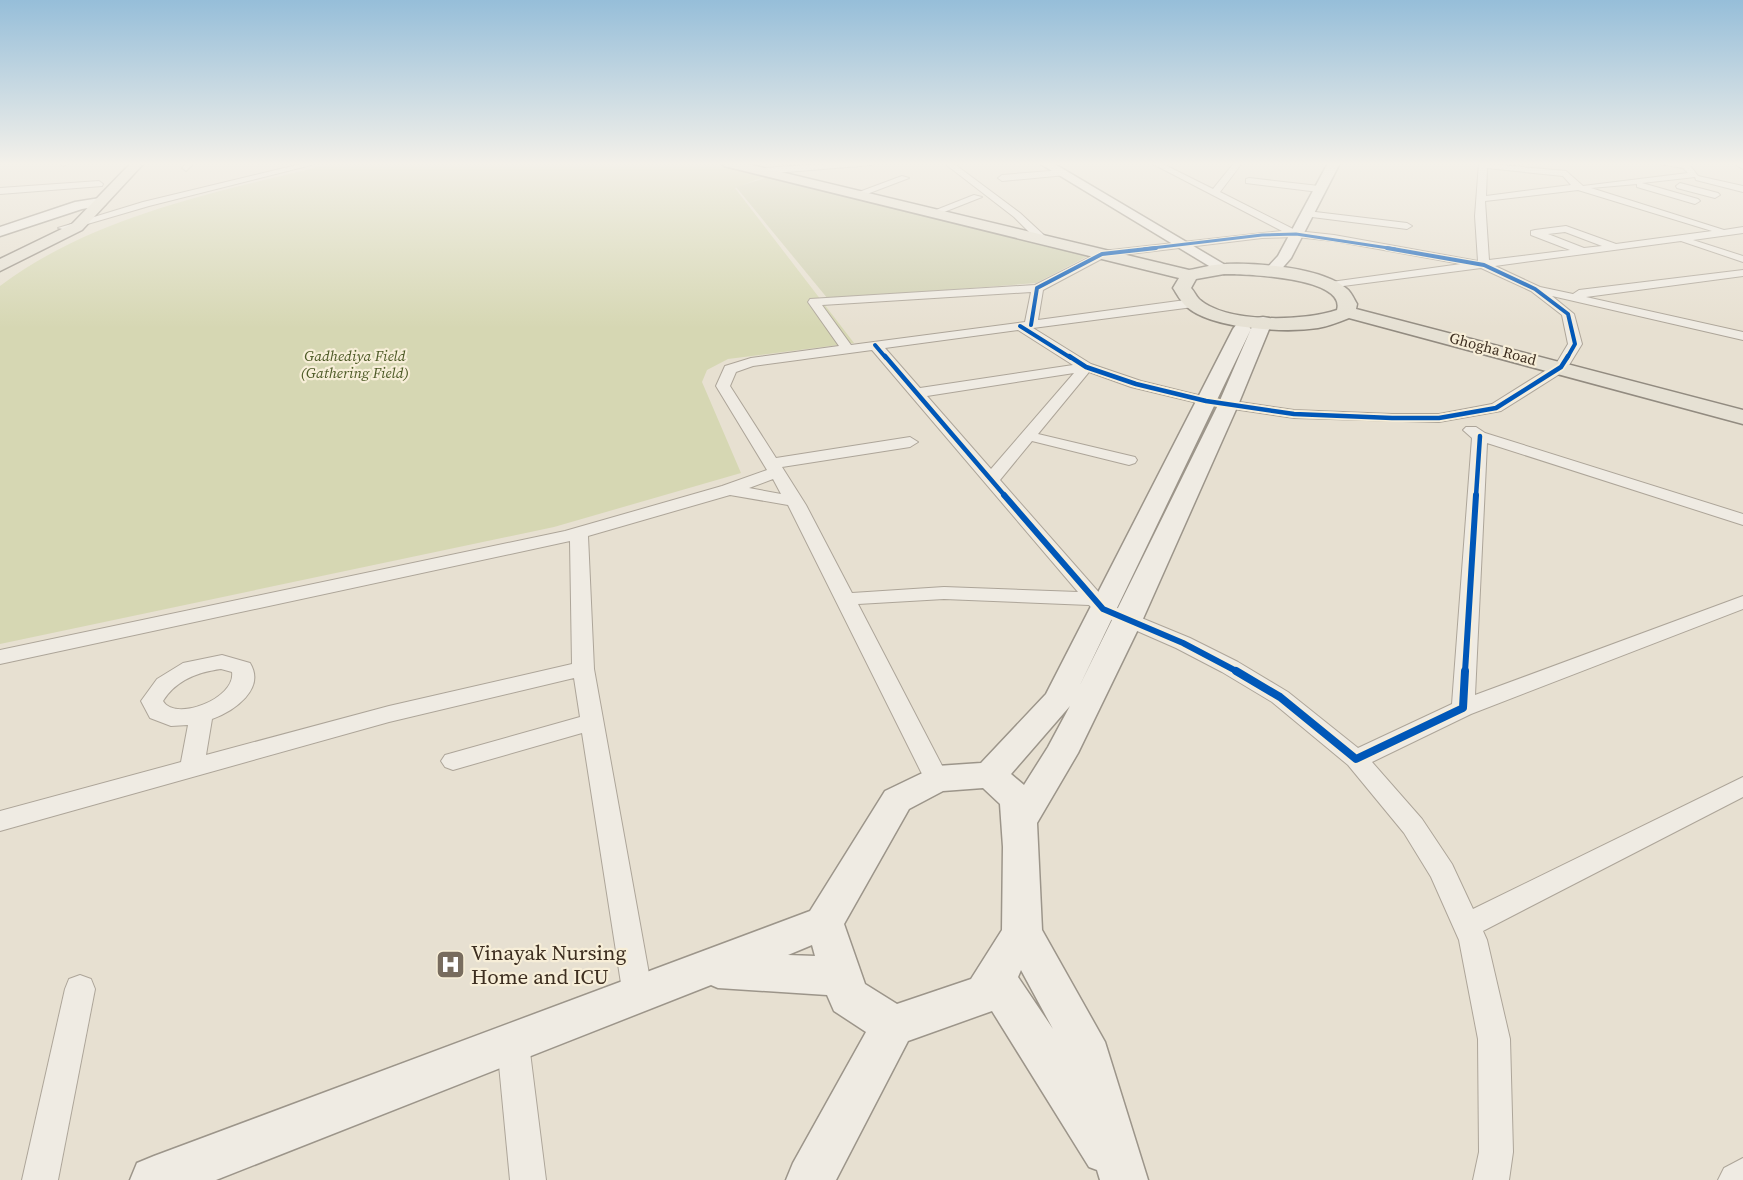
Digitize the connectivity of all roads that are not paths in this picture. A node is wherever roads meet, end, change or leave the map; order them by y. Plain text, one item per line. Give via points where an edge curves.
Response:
1 (58, 218) edge
2 (74, 218) edge
3 (77, 218) edge
4 (963, 218) edge
5 (970, 218) edge
6 (1020, 218) edge
7 (1141, 218) edge
8 (1265, 218) edge
9 (1305, 218) edge
10 (1341, 218) edge
11 (1482, 218) edge
12 (1680, 218) edge
13 (1407, 226) dead end
14 (1743, 230) edge
15 (1726, 232) junction
16 (0, 234) edge
17 (1296, 234) junction
18 (1040, 237) junction
19 (1743, 237) edge
20 (1678, 238) junction
21 (1184, 243) junction
22 (1615, 247) junction
23 (1583, 251) junction
24 (1109, 253) junction
25 (0, 256) edge
26 (1743, 259) edge
27 (1484, 265) junction
28 (0, 266) edge
29 (1224, 269) junction
30 (1273, 270) junction
31 (1743, 273) edge
32 (1194, 274) junction
33 (1328, 285) junction
34 (1037, 288) junction
35 (1535, 289) junction
36 (1564, 295) junction
37 (1193, 303) junction
38 (1346, 312) junction
39 (1255, 321) junction
40 (1743, 321) edge
41 (1026, 325) junction
42 (1707, 327) junction
43 (1743, 336) edge
44 (875, 345) junction
45 (847, 349) junction
46 (1086, 367) junction
47 (1561, 368) junction
48 (916, 393) junction
49 (1217, 403) junction
50 (1453, 415) junction
51 (1743, 417) edge
52 (1028, 436) junction
53 (1480, 436) junction
54 (910, 442) dead end
55 (1129, 460) dead end
56 (774, 468) junction
57 (991, 480) junction
58 (728, 490) junction
59 (794, 501) junction
60 (1743, 520) edge
61 (579, 533) junction
62 (845, 599) junction
63 (1743, 602) edge
64 (1099, 604) junction
65 (1128, 621) junction
66 (0, 657) edge
67 (583, 669) junction
68 (1463, 708) junction
69 (201, 714) dead end
70 (592, 722) junction
71 (1356, 759) junction
72 (453, 761) dead end
73 (192, 768) junction
74 (990, 775) junction
75 (937, 779) junction
76 (1743, 786) edge
77 (0, 821) edge
78 (1019, 822) junction
79 (824, 923) junction
80 (1467, 926) junction
81 (1022, 933) junction
82 (710, 968) junction
83 (843, 977) junction
84 (995, 978) junction
85 (80, 989) dead end
86 (638, 996) junction
87 (893, 1026) junction
88 (513, 1044) junction
89 (1743, 1175) edge
90 (1122, 1177) edge
91 (40, 1180) edge
92 (154, 1180) edge
93 (528, 1180) edge
94 (810, 1180) edge
95 (1491, 1180) edge
96 (1736, 1180) edge

1 - 16 main road
2 - 25 main road via 63,228
3 - 28 main road via 70,232
4 - 18 main road
5 - 18 main road
6 - 18 street
7 - 21 main road
8 - 17 street
9 - 17 main road
10 - 13 street
11 - 27 street
12 - 15 street
14 - 15 street
15 - 19 street
15 - 20 street
17 - 21 street
17 - 27 street
17 - 30 main road
18 - 24 main road
20 - 22 street
20 - 26 street
21 - 24 street
21 - 29 main road
22 - 23 street
22 - 23 street via 1566,229 1535,233
23 - 27 street
24 - 32 main road
24 - 34 street
27 - 33 street
27 - 35 street
29 - 30 main road
29 - 32 main road
30 - 33 main road
31 - 36 street
32 - 37 main road via 1182,288
33 - 38 main road via 1343,295 1348,304
34 - 41 street
34 - 45 street via 814,302
35 - 36 street
35 - 47 street via 1568,314 1575,344
36 - 42 street
37 - 39 main road via 1209,312
37 - 41 street
38 - 39 main road via 1321,321
38 - 47 main road, Ghogha Road
39 - 49 main road
40 - 42 street
41 - 44 street
41 - 46 street
42 - 43 street
44 - 45 street
44 - 48 street
45 - 56 street via 751,362 730,369 723,386
46 - 48 street
46 - 49 street via 1136,384
46 - 52 street
47 - 50 street via 1496,408
47 - 51 main road, Ghogha Road
48 - 57 street
49 - 50 street via 1294,414 1392,418
49 - 64 main road
49 - 65 main road
50 - 53 street
52 - 55 street
52 - 57 street
53 - 60 street
53 - 68 street
54 - 56 street
56 - 58 street
56 - 59 street
57 - 64 street
58 - 59 street
58 - 61 street
59 - 62 street
61 - 66 street
61 - 67 street
62 - 64 street via 944,593
62 - 75 street
63 - 68 street
64 - 65 street
64 - 74 main road via 1058,700
65 - 71 street via 1192,648 1280,697
65 - 78 main road via 1062,753
67 - 70 street
67 - 73 street via 389,714
68 - 71 street
69 - 73 street
70 - 72 street
70 - 86 street
71 - 80 street via 1413,826 1442,872
73 - 77 street
74 - 75 main road
74 - 78 main road via 1017,799
75 - 79 main road via 897,800
76 - 80 street
78 - 81 main road
79 - 82 main road
79 - 83 main road
80 - 95 street via 1494,1039 1496,1152
81 - 84 main road
81 - 90 main road via 1083,1042
82 - 83 main road
82 - 86 main road
83 - 87 main road via 849,997
84 - 87 main road via 984,994
84 - 90 main road
85 - 91 street
86 - 88 main road
87 - 94 main road
88 - 92 main road
88 - 93 street
89 - 96 street

